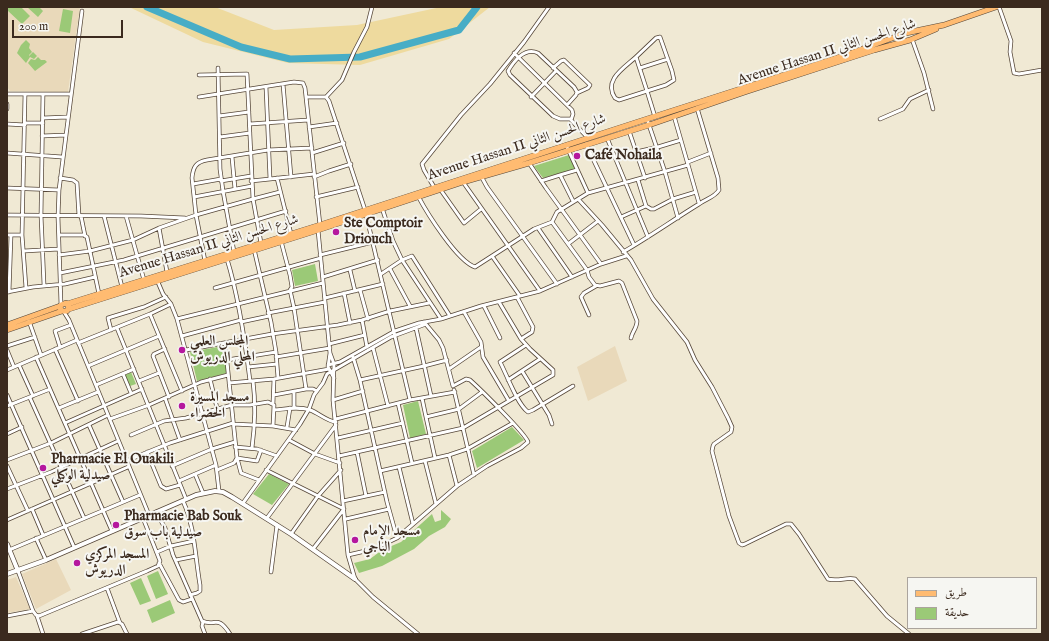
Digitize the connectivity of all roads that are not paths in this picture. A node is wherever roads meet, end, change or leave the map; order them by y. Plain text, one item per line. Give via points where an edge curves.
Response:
1 (372, 7) edge
2 (549, 7) edge
3 (998, 7) edge
4 (82, 11) dead end
5 (944, 25) junction
6 (914, 31) junction
7 (906, 33) junction
8 (912, 39) junction
9 (514, 54) junction
10 (518, 57) junction
11 (636, 57) junction
12 (668, 60) junction
13 (218, 68) dead end
14 (640, 68) junction
15 (554, 69) junction
16 (1042, 70) edge
17 (199, 75) dead end
18 (218, 75) junction
19 (544, 82) junction
20 (283, 84) junction
21 (266, 87) junction
22 (248, 89) junction
23 (928, 90) junction
24 (647, 91) junction
25 (577, 93) junction
26 (7, 94) edge
27 (25, 94) junction
28 (43, 94) junction
29 (70, 94) junction
30 (219, 95) junction
31 (306, 97) junction
32 (326, 97) junction
33 (531, 97) junction
34 (199, 98) dead end
35 (7, 104) edge
36 (567, 105) junction
37 (697, 108) junction
38 (7, 109) edge
39 (934, 109) dead end
40 (249, 112) junction
41 (219, 116) junction
42 (674, 116) junction
43 (67, 117) junction
44 (655, 117) junction
45 (43, 118) junction
46 (570, 119) junction
47 (880, 119) dead end
48 (308, 120) junction
49 (286, 121) junction
50 (267, 122) junction
51 (648, 122) junction
52 (337, 123) junction
53 (7, 124) edge
54 (25, 124) junction
55 (43, 124) junction
56 (250, 124) junction
57 (309, 127) junction
58 (629, 131) junction
59 (250, 133) junction
60 (66, 135) junction
61 (42, 136) junction
62 (220, 137) junction
63 (588, 138) junction
64 (607, 138) junction
65 (681, 140) junction
66 (344, 143) junction
67 (586, 144) junction
68 (658, 147) junction
69 (312, 148) junction
70 (567, 148) junction
71 (288, 149) junction
72 (268, 150) junction
73 (636, 152) junction
74 (7, 153) edge
75 (250, 153) junction
76 (312, 153) junction
77 (711, 153) junction
78 (24, 155) junction
79 (43, 155) junction
80 (62, 157) junction
81 (232, 157) junction
82 (220, 158) junction
83 (527, 160) junction
84 (688, 163) junction
85 (351, 164) junction
86 (577, 170) junction
87 (665, 172) junction
88 (480, 175) junction
89 (560, 175) junction
90 (251, 176) junction
91 (314, 176) junction
92 (290, 177) junction
93 (60, 178) junction
94 (234, 178) junction
95 (277, 178) junction
96 (645, 178) junction
97 (270, 179) junction
98 (221, 180) junction
99 (462, 180) junction
100 (638, 180) junction
101 (251, 181) junction
102 (541, 181) junction
103 (625, 182) junction
104 (193, 184) junction
105 (252, 186) junction
106 (358, 187) junction
107 (434, 187) junction
108 (606, 187) junction
109 (7, 188) edge
110 (24, 188) junction
111 (235, 189) junction
112 (440, 189) junction
113 (42, 190) junction
114 (59, 190) junction
115 (223, 191) junction
116 (280, 192) junction
117 (696, 192) junction
118 (588, 193) junction
119 (418, 195) junction
120 (194, 197) junction
121 (316, 197) junction
122 (253, 199) junction
123 (578, 199) junction
124 (673, 199) junction
125 (573, 201) junction
126 (699, 203) junction
127 (226, 206) junction
128 (382, 206) junction
129 (646, 206) junction
130 (482, 209) junction
131 (562, 209) junction
132 (637, 210) junction
133 (286, 211) junction
134 (366, 212) junction
135 (7, 215) edge
136 (22, 215) junction
137 (41, 215) junction
138 (196, 215) junction
139 (58, 216) junction
140 (80, 216) junction
141 (104, 216) junction
142 (126, 216) junction
143 (621, 217) junction
144 (187, 218) junction
145 (678, 218) junction
146 (257, 219) junction
147 (598, 221) junction
148 (552, 222) junction
149 (230, 227) junction
150 (319, 227) junction
151 (159, 228) junction
152 (538, 228) junction
153 (291, 234) junction
154 (580, 234) junction
155 (9, 235) edge
156 (22, 235) junction
157 (58, 235) junction
158 (86, 236) junction
159 (522, 236) junction
160 (200, 237) junction
161 (648, 237) junction
162 (133, 240) junction
163 (281, 241) junction
164 (373, 242) junction
165 (261, 243) junction
166 (568, 244) junction
167 (112, 245) junction
168 (508, 245) junction
169 (634, 245) junction
170 (163, 248) junction
171 (42, 249) junction
172 (59, 249) junction
173 (254, 249) junction
174 (24, 251) junction
175 (90, 251) junction
176 (234, 252) junction
177 (623, 252) junction
178 (59, 255) junction
179 (226, 256) junction
180 (492, 256) junction
181 (626, 256) junction
182 (137, 257) junction
183 (321, 257) junction
184 (378, 260) junction
185 (402, 260) junction
186 (205, 261) junction
187 (115, 262) junction
188 (602, 264) junction
189 (93, 267) junction
190 (288, 268) junction
191 (390, 269) junction
192 (350, 270) junction
193 (587, 270) junction
194 (167, 272) junction
195 (60, 273) junction
196 (381, 274) junction
197 (260, 276) junction
198 (95, 277) junction
199 (323, 277) junction
200 (572, 277) junction
201 (156, 278) junction
202 (144, 280) junction
203 (60, 283) junction
204 (233, 283) junction
205 (323, 283) junction
206 (383, 284) junction
207 (557, 284) junction
208 (44, 285) junction
209 (596, 286) junction
210 (122, 287) junction
211 (26, 288) junction
212 (214, 288) dead end
213 (290, 290) junction
214 (360, 290) junction
215 (355, 291) junction
216 (540, 291) junction
217 (8, 292) edge
218 (344, 293) junction
219 (99, 294) junction
220 (518, 296) junction
221 (166, 297) junction
222 (265, 298) junction
223 (325, 300) junction
224 (499, 302) junction
225 (429, 303) junction
226 (171, 304) junction
227 (237, 304) junction
228 (410, 306) junction
229 (484, 306) junction
230 (64, 307) junction
231 (294, 308) junction
232 (390, 311) junction
233 (464, 312) junction
234 (150, 314) junction
235 (269, 314) junction
236 (589, 315) dead end
237 (450, 316) junction
238 (177, 319) junction
239 (368, 319) junction
240 (441, 319) junction
241 (29, 320) junction
242 (362, 320) junction
243 (241, 321) junction
244 (350, 323) junction
245 (424, 323) junction
246 (7, 325) edge
247 (71, 325) junction
248 (328, 326) junction
249 (117, 328) junction
250 (416, 328) junction
251 (7, 330) edge
252 (111, 330) junction
253 (297, 330) junction
254 (395, 333) junction
255 (272, 334) junction
256 (365, 335) junction
257 (160, 336) junction
258 (182, 336) junction
259 (35, 337) junction
260 (500, 338) dead end
261 (631, 338) dead end
262 (244, 339) junction
263 (522, 339) junction
264 (77, 342) junction
265 (225, 343) junction
266 (526, 345) junction
267 (7, 346) edge
268 (329, 346) junction
269 (60, 347) junction
270 (367, 347) junction
271 (481, 347) junction
272 (373, 348) junction
273 (56, 349) junction
274 (165, 349) junction
275 (7, 350) edge
276 (125, 350) junction
277 (186, 350) junction
278 (276, 352) junction
279 (300, 353) junction
280 (330, 353) junction
281 (352, 354) junction
282 (41, 355) junction
283 (247, 357) junction
284 (36, 358) junction
285 (276, 358) junction
286 (354, 358) junction
287 (540, 359) junction
288 (227, 360) junction
289 (447, 360) junction
290 (277, 364) junction
291 (334, 364) junction
292 (19, 365) junction
293 (328, 365) junction
294 (88, 366) junction
295 (424, 366) junction
296 (14, 367) junction
297 (248, 367) junction
298 (134, 369) junction
299 (449, 369) junction
300 (7, 370) edge
301 (330, 370) junction
302 (335, 370) junction
303 (404, 371) junction
304 (522, 371) junction
305 (159, 373) junction
306 (303, 373) junction
307 (123, 374) junction
308 (228, 375) junction
309 (381, 376) junction
310 (334, 378) junction
311 (210, 379) junction
312 (276, 379) junction
313 (360, 380) junction
314 (508, 380) junction
315 (139, 381) junction
316 (251, 381) junction
317 (229, 383) junction
318 (96, 385) junction
319 (195, 385) junction
320 (453, 386) junction
321 (573, 386) dead end
322 (532, 388) junction
323 (50, 389) junction
324 (142, 389) junction
325 (306, 389) junction
326 (182, 391) junction
327 (294, 391) junction
328 (316, 391) junction
329 (363, 391) junction
330 (98, 392) junction
331 (455, 392) junction
332 (482, 392) junction
333 (131, 393) junction
334 (7, 394) edge
335 (274, 395) junction
336 (431, 396) junction
337 (517, 396) junction
338 (32, 397) junction
339 (167, 397) junction
340 (422, 398) junction
341 (333, 400) junction
342 (410, 400) junction
343 (78, 401) junction
344 (509, 401) junction
345 (273, 403) junction
346 (398, 403) junction
347 (12, 404) junction
348 (256, 404) junction
349 (104, 405) junction
350 (149, 405) junction
351 (232, 405) junction
352 (542, 405) junction
353 (7, 406) edge
354 (388, 406) junction
355 (59, 408) junction
356 (217, 408) junction
357 (292, 408) junction
358 (497, 408) junction
359 (459, 409) junction
360 (274, 410) junction
361 (309, 410) junction
362 (367, 411) junction
363 (202, 414) junction
364 (108, 415) junction
365 (426, 417) junction
366 (110, 419) junction
367 (173, 420) junction
368 (336, 422) junction
369 (65, 423) junction
370 (403, 423) junction
371 (513, 423) junction
372 (156, 424) junction
373 (233, 424) junction
374 (552, 424) dead end
375 (89, 425) junction
376 (255, 425) junction
377 (273, 426) junction
378 (287, 427) junction
379 (22, 428) junction
380 (463, 428) junction
381 (296, 430) junction
382 (371, 430) junction
383 (207, 432) junction
384 (7, 434) edge
385 (69, 434) junction
386 (131, 434) dead end
387 (430, 436) junction
388 (338, 438) junction
389 (180, 440) junction
390 (289, 440) junction
391 (118, 441) junction
392 (407, 441) junction
393 (235, 442) junction
394 (51, 443) junction
395 (165, 445) junction
396 (235, 447) junction
397 (252, 448) junction
398 (376, 448) junction
399 (100, 449) junction
400 (212, 449) junction
401 (467, 449) junction
402 (32, 450) junction
403 (261, 450) junction
404 (147, 452) junction
405 (357, 452) junction
406 (315, 454) junction
407 (449, 455) junction
408 (277, 456) junction
409 (339, 456) junction
410 (80, 458) junction
411 (237, 458) junction
412 (435, 458) junction
413 (7, 460) edge
414 (126, 461) junction
415 (425, 461) junction
416 (340, 463) junction
417 (412, 464) junction
418 (216, 465) junction
419 (7, 466) edge
420 (172, 466) junction
421 (399, 466) junction
422 (62, 467) junction
423 (128, 467) junction
424 (217, 470) junction
425 (266, 470) junction
426 (341, 470) junction
427 (380, 471) junction
428 (195, 474) junction
429 (111, 475) junction
430 (474, 475) junction
431 (43, 476) junction
432 (259, 480) junction
433 (91, 483) junction
434 (180, 483) junction
435 (293, 484) junction
436 (16, 485) junction
437 (457, 486) junction
438 (7, 489) edge
439 (73, 491) junction
440 (219, 491) junction
441 (385, 492) junction
442 (203, 493) junction
443 (140, 495) junction
444 (318, 496) junction
445 (366, 496) junction
446 (54, 500) junction
447 (184, 500) junction
448 (343, 501) junction
449 (123, 502) junction
450 (243, 503) junction
451 (436, 504) junction
452 (32, 509) junction
453 (344, 509) junction
454 (389, 509) junction
455 (28, 510) junction
456 (103, 510) junction
457 (156, 512) junction
458 (148, 516) junction
459 (84, 518) junction
460 (143, 518) junction
461 (267, 518) junction
462 (346, 519) junction
463 (7, 520) edge
464 (413, 524) junction
465 (277, 525) junction
466 (65, 526) junction
467 (112, 531) junction
468 (291, 534) junction
469 (44, 535) junction
470 (36, 538) junction
471 (397, 538) junction
472 (194, 541) junction
473 (7, 544) edge
474 (171, 546) junction
475 (74, 547) junction
476 (313, 549) junction
477 (9, 550) junction
478 (157, 552) junction
479 (348, 555) junction
480 (196, 556) junction
481 (46, 560) junction
482 (176, 560) junction
483 (159, 563) junction
484 (18, 571) junction
485 (271, 572) dead end
486 (7, 574) edge
487 (355, 579) junction
488 (107, 588) junction
489 (190, 595) junction
490 (192, 599) junction
491 (33, 611) junction
492 (7, 616) edge
493 (37, 616) junction
494 (203, 622) junction
495 (120, 623) junction
496 (43, 634) edge
497 (82, 634) edge
498 (127, 634) edge
499 (205, 634) edge
500 (230, 634) edge
501 (418, 634) edge
502 (909, 634) edge

1 - 32 street via 367,27 342,80
2 - 9 street
3 - 5 main road
3 - 16 street via 1011,41 1010,52 1014,73
4 - 29 street
5 - 6 main road, Avenue Hassan II شارع الحسن الثاني
5 - 8 main road, Avenue Hassan II شارع الحسن الثاني
6 - 7 main road, Avenue Hassan II شارع الحسن الثاني
6 - 8 main road
7 - 8 main road
7 - 44 main road, Avenue Hassan II شارع الحسن الثاني
8 - 23 street
8 - 37 main road, Avenue Hassan II شارع الحسن الثاني
9 - 10 street
9 - 107 street via 422,164
10 - 15 street via 535,51
10 - 19 street
10 - 33 street via 508,71
11 - 12 street via 658,37 661,38
11 - 14 street
11 - 24 street via 614,78 611,90 619,100
12 - 14 street
12 - 24 street via 674,76 673,82
13 - 18 street
14 - 24 street
15 - 19 street
15 - 25 street
15 - 25 street via 564,60 590,85
17 - 18 street
18 - 22 street via 247,74
18 - 30 street
19 - 33 street
19 - 36 street
20 - 21 street
20 - 31 street via 303,83
20 - 49 street
21 - 22 street
21 - 50 street
22 - 30 street
22 - 40 street
23 - 39 street
23 - 47 street via 910,99 903,109
24 - 44 street
25 - 36 street
26 - 27 street
27 - 28 street
27 - 54 street
28 - 29 street
28 - 45 street
29 - 43 street
30 - 34 street
30 - 41 street
31 - 32 street
31 - 48 street
32 - 52 street
33 - 46 street via 555,118
35 - 38 street
36 - 46 street via 573,112
37 - 42 main road, Avenue Hassan II شارع الحسن الثاني
37 - 77 street
40 - 41 street
40 - 56 street
41 - 62 street
42 - 51 main road, Avenue Hassan II شارع الحسن الثاني
42 - 65 street
43 - 45 street
43 - 60 street
44 - 51 main road, Avenue Hassan II شارع الحسن الثاني
45 - 55 street
46 - 63 street
48 - 49 street
48 - 57 street
49 - 50 street
49 - 71 street
50 - 56 street
50 - 72 street
51 - 58 main road, Avenue Hassan II شارع الحسن الثاني
51 - 63 main road, Avenue Hassan II شارع الحسن الثاني
51 - 68 street
52 - 57 street
52 - 66 street
53 - 54 street
54 - 55 street
54 - 78 street
55 - 61 street
56 - 59 street
57 - 69 street
58 - 64 main road, Avenue Hassan II شارع الحسن الثاني
58 - 73 street
59 - 62 street
59 - 75 street
60 - 61 street
60 - 80 street
61 - 79 street
62 - 82 street
63 - 70 main road, Avenue Hassan II شارع الحسن الثاني
64 - 67 main road, Avenue Hassan II شارع الحسن الثاني
64 - 103 street
65 - 68 street
65 - 84 street
66 - 76 street
66 - 85 street
67 - 70 main road, Avenue Hassan II شارع الحسن الثاني
67 - 108 street
68 - 73 street
68 - 87 street
69 - 71 street
69 - 76 street
70 - 83 main road, Avenue Hassan II شارع الحسن الثاني
70 - 86 street
71 - 72 street
71 - 92 street
72 - 75 street
72 - 97 street
73 - 96 street
74 - 78 street
75 - 81 street
75 - 90 street
76 - 91 street
77 - 84 street
77 - 126 street via 719,190
78 - 79 street
78 - 110 street
79 - 80 street
79 - 113 street
80 - 93 street
81 - 82 street
81 - 94 street
82 - 98 street
82 - 104 street via 196,164
83 - 88 main road, Avenue Hassan II شارع الحسن الثاني
83 - 102 street
84 - 87 street
84 - 117 street
85 - 91 street
85 - 106 street
86 - 89 street
86 - 118 street
87 - 96 street
87 - 124 street
88 - 99 main road, Avenue Hassan II شارع الحسن الثاني
88 - 159 street
89 - 102 street
89 - 125 street
90 - 94 street
90 - 101 street
91 - 92 street
91 - 121 street
92 - 95 street
93 - 114 street
93 - 140 street via 77,183
94 - 98 street
94 - 111 street
95 - 97 street
95 - 116 street
96 - 100 street
97 - 101 street
98 - 104 street
98 - 115 street
99 - 107 main road, Avenue Hassan II شارع الحسن الثاني
99 - 112 main road, Avenue Hassan II شارع الحسن الثاني
99 - 130 street
100 - 103 street
100 - 129 street
101 - 105 street
102 - 131 street
103 - 108 street
103 - 132 street
104 - 120 street
105 - 111 street
105 - 122 street
106 - 121 street
106 - 134 street
107 - 119 main road, Avenue Hassan II شارع الحسن الثاني
108 - 118 street
108 - 143 street
109 - 110 street
110 - 113 street
110 - 136 street
111 - 115 street
112 - 119 main road, Avenue Hassan II شارع الحسن الثاني
112 - 130 street via 464,224
113 - 114 street
113 - 137 street
114 - 139 street
115 - 120 street
115 - 127 street
116 - 122 street
116 - 133 street
117 - 124 street
117 - 126 street
118 - 123 street
119 - 128 main road, Avenue Hassan II شارع الحسن الثاني
119 - 180 street via 444,236 471,266 477,267
120 - 138 street
121 - 150 street
122 - 127 street
122 - 146 street
123 - 125 street
123 - 147 street
124 - 129 street via 654,209
124 - 145 street
125 - 131 street
126 - 145 street
127 - 138 street
127 - 149 street
128 - 134 main road, Avenue Hassan II شارع الحسن الثاني
128 - 185 street
129 - 132 street
130 - 168 street
131 - 148 street via 555,214
131 - 154 street
132 - 143 street
132 - 161 street
133 - 146 street
133 - 153 street
134 - 150 main road, Avenue Hassan II شارع الحسن الثاني
134 - 164 street
135 - 136 street
136 - 137 street
136 - 156 street
137 - 139 street
137 - 171 street
138 - 144 street
138 - 160 street
139 - 140 street
139 - 157 street
140 - 141 street
140 - 158 street
141 - 142 street
141 - 167 street
142 - 144 street
142 - 162 street
143 - 169 street
144 - 151 street
145 - 161 street
146 - 149 street
146 - 165 street
147 - 154 street
147 - 177 street
148 - 152 street
148 - 166 street
149 - 160 street
149 - 176 street
150 - 153 main road, Avenue Hassan II شارع الحسن الثاني
150 - 163 main road, Avenue Hassan II شارع الحسن الثاني
150 - 183 street
151 - 162 street
151 - 170 street
152 - 159 street
152 - 200 street
153 - 165 main road, Avenue Hassan II شارع الحسن الثاني
154 - 166 street
154 - 188 street
155 - 156 street
155 - 217 street
156 - 174 street
157 - 158 street
157 - 172 street
158 - 175 street
159 - 168 street
159 - 207 street
160 - 170 street
160 - 186 street
161 - 169 street
162 - 167 street
162 - 182 street
163 - 173 main road, Avenue Hassan II شارع الحسن الثاني
163 - 190 street
164 - 183 street
164 - 184 street
165 - 176 main road, Avenue Hassan II شارع الحسن الثاني
166 - 193 street
167 - 175 street
167 - 187 street
168 - 180 street
168 - 216 street
169 - 177 street
170 - 182 street
170 - 194 street
171 - 172 street
171 - 174 street
171 - 208 street
172 - 178 street
173 - 179 main road, Avenue Hassan II شارع الحسن الثاني
173 - 197 street
174 - 211 street
175 - 178 street
175 - 189 street
176 - 179 main road, Avenue Hassan II شارع الحسن الثاني
177 - 181 street
178 - 195 street
179 - 186 main road, Avenue Hassan II شارع الحسن الثاني
179 - 201 main road, Avenue Hassan II شارع الحسن الثاني
179 - 204 street
180 - 220 street
181 - 188 street
181 - 502 street via 631,260 653,299 687,342 731,424 731,432 714,444 712,451 739,543 745,544 790,524 828,579 855,579 887,616
182 - 187 street
182 - 202 street
183 - 190 street
183 - 199 street
184 - 192 street
184 - 196 street
185 - 191 street
185 - 225 street
185 - 237 street via 412,256
186 - 194 main road, Avenue Hassan II شارع الحسن الثاني
187 - 189 street
187 - 210 street
188 - 193 street
189 - 195 street
189 - 198 street
190 - 197 street
190 - 213 street via 292,287
191 - 196 street
191 - 228 street
192 - 199 street
192 - 215 street
193 - 200 street
193 - 209 street
194 - 201 main road, Avenue Hassan II شارع الحسن الثاني
195 - 203 street
196 - 206 street
197 - 204 street
197 - 222 street
198 - 203 street
198 - 219 street
199 - 205 street
200 - 207 street
201 - 202 main road, Avenue Hassan II شارع الحسن الثاني
201 - 221 street
201 - 230 main road, Avenue Hassan II شارع الحسن الثاني
202 - 210 main road, Avenue Hassan II شارع الحسن الثاني
203 - 208 street
203 - 230 street
204 - 212 street
204 - 227 street
205 - 213 street
205 - 223 street
206 - 214 street
206 - 232 street
207 - 216 street
208 - 211 street
209 - 236 street via 581,297
209 - 261 street via 617,281 622,283 637,321
210 - 219 main road, Avenue Hassan II شارع الحسن الثاني
211 - 217 street
213 - 222 street
213 - 231 street
214 - 215 street
214 - 239 street
215 - 218 street
216 - 220 street
218 - 223 street
218 - 244 street
219 - 230 main road, Avenue Hassan II شارع الحسن الثاني
220 - 224 street
220 - 263 street via 533,327 532,332
221 - 226 street
221 - 252 street via 108,318
222 - 227 street
222 - 235 street
223 - 231 street
223 - 248 street
224 - 229 street
224 - 263 street
225 - 228 street
225 - 240 street
226 - 234 street
226 - 238 street
227 - 238 street
227 - 243 street
228 - 232 street
229 - 233 street
229 - 260 street
230 - 241 main road, Avenue Hassan II شارع الحسن الثاني
230 - 247 street
231 - 235 street
231 - 253 street
232 - 239 street
232 - 254 street
233 - 237 street
233 - 271 street via 481,342
234 - 249 street
234 - 257 street
235 - 243 street
235 - 255 street
237 - 240 street
238 - 258 street
239 - 242 street
240 - 245 street
241 - 246 main road, Avenue Hassan II شارع الحسن الثاني
241 - 251 main road, Avenue Hassan II شارع الحسن الثاني
241 - 259 street
242 - 244 street
242 - 256 street
243 - 258 street
243 - 262 street
244 - 248 street
245 - 250 street
245 - 254 street
245 - 289 street via 441,343
247 - 264 street
247 - 269 street via 55,331
248 - 253 street
248 - 268 street
249 - 252 street
249 - 276 street
250 - 254 street
250 - 295 street
252 - 264 street
253 - 255 street
253 - 279 street
254 - 270 street
254 - 272 street
254 - 303 street
255 - 262 street
255 - 278 street
256 - 268 street
256 - 270 street
257 - 274 street
257 - 276 street
258 - 277 street
259 - 267 street
259 - 282 street
262 - 265 street
262 - 283 street
263 - 266 street
264 - 269 street
264 - 294 street
265 - 277 street
265 - 288 street
266 - 287 street
266 - 314 street via 500,362
268 - 279 street
268 - 280 street
269 - 273 street
270 - 281 street
271 - 299 street
271 - 344 street via 483,357
272 - 286 street
272 - 309 street
273 - 282 street
273 - 343 street
274 - 305 street via 153,355
274 - 326 street
275 - 296 street
276 - 294 street
276 - 298 street
277 - 319 street
278 - 283 street
278 - 285 street
279 - 285 street
279 - 306 street
280 - 291 street
280 - 293 street
281 - 286 street
281 - 291 street
282 - 284 street
283 - 288 street
283 - 297 street
284 - 292 street
284 - 323 street
285 - 290 street
286 - 302 street
286 - 313 street
287 - 304 street
287 - 322 street via 554,374
288 - 308 street
289 - 295 street
289 - 299 street
290 - 297 street
290 - 312 street
291 - 293 street
291 - 302 street
292 - 296 street
292 - 338 street
293 - 301 street
294 - 318 street
295 - 303 street
295 - 336 street
296 - 300 street
297 - 316 street
298 - 307 street
298 - 315 street
299 - 320 street
301 - 302 street
301 - 306 street
301 - 310 street
301 - 328 street
302 - 310 street
303 - 309 street
303 - 342 street
304 - 314 street
304 - 322 street
305 - 315 street
305 - 339 street
306 - 312 street
306 - 325 street
307 - 318 street
307 - 333 street
308 - 311 street
308 - 317 street
309 - 313 street
309 - 354 street
310 - 341 street
311 - 319 street
311 - 356 street
312 - 316 street
312 - 335 street
313 - 329 street
314 - 337 street
315 - 324 street
316 - 317 street
316 - 348 street
317 - 351 street
318 - 330 street
319 - 326 street
319 - 363 street
320 - 331 street
320 - 332 street via 468,380
321 - 352 street
322 - 337 street
322 - 352 street
323 - 338 street
323 - 355 street
324 - 333 street
324 - 350 street
325 - 327 street
325 - 328 street
326 - 339 street
327 - 335 street
327 - 357 street
328 - 361 street
329 - 341 street
329 - 362 street
330 - 343 street
330 - 349 street
331 - 336 street
331 - 359 street
332 - 358 street
332 - 359 street
333 - 349 street
334 - 347 street
335 - 345 street
336 - 340 street
337 - 344 street
337 - 352 street via 528,412
338 - 347 street
338 - 394 street
339 - 350 street
339 - 367 street
340 - 342 street
340 - 365 street
341 - 368 street
342 - 346 street
343 - 355 street
344 - 358 street
345 - 348 street
345 - 360 street
346 - 354 street
346 - 370 street
347 - 353 street
347 - 379 street
348 - 351 street
348 - 376 street
349 - 364 street
349 - 369 street
350 - 366 street
350 - 372 street
351 - 356 street
351 - 373 street
352 - 374 street
354 - 362 street
355 - 369 street
356 - 363 street
357 - 360 street
357 - 361 street
357 - 378 street
358 - 371 street
358 - 380 street
359 - 365 street
359 - 380 street
360 - 377 street
361 - 368 street
361 - 381 street
362 - 368 street
362 - 382 street
363 - 367 street
363 - 383 street
364 - 366 street
364 - 375 street
365 - 387 street
366 - 391 street
367 - 372 street
367 - 389 street
368 - 388 street
368 - 406 street
369 - 385 street
370 - 382 street
370 - 392 street
371 - 401 street
371 - 430 street via 528,442
372 - 386 street
372 - 395 street
373 - 376 street
373 - 383 street
373 - 393 street
375 - 385 street
375 - 399 street
376 - 377 street
376 - 397 street
377 - 378 street
378 - 381 street
379 - 384 street
379 - 402 street
380 - 387 street
380 - 401 street
381 - 390 street
382 - 388 street
382 - 398 street
383 - 389 street
383 - 400 street
385 - 394 street
385 - 410 street
387 - 392 street
387 - 412 street
388 - 409 street
389 - 395 street
390 - 406 street
390 - 408 street
391 - 399 street
391 - 414 street
392 - 398 street
392 - 417 street
393 - 396 street
393 - 400 street
394 - 402 street
394 - 422 street
395 - 404 street
395 - 420 street
396 - 397 street
396 - 411 street
397 - 403 street
398 - 405 street
398 - 427 street
399 - 410 street
399 - 429 street
400 - 418 street
400 - 420 street
401 - 407 street
401 - 430 street
402 - 413 street
402 - 431 street
403 - 408 street
403 - 411 street via 257,462
404 - 414 street
404 - 434 street via 161,486 166,490
405 - 409 street
405 - 445 street
406 - 416 street
406 - 435 street
407 - 412 street
407 - 437 street
408 - 425 street
409 - 416 street
410 - 422 street
410 - 433 street
411 - 424 street
411 - 432 street via 241,473
412 - 415 street
414 - 423 street
415 - 417 street
415 - 451 street
416 - 426 street
417 - 421 street
418 - 424 street
418 - 428 street
419 - 436 street
420 - 434 street
421 - 427 street
421 - 464 street
422 - 431 street
422 - 439 street
423 - 429 street
423 - 443 street
424 - 440 street
425 - 432 street
425 - 435 street
426 - 444 street
426 - 448 street
427 - 441 street
428 - 434 street
428 - 442 street
429 - 433 street
429 - 449 street
430 - 437 street
431 - 436 street
431 - 446 street
432 - 450 street
433 - 439 street
433 - 456 street
434 - 447 street
435 - 444 street
435 - 461 street
436 - 438 street
436 - 455 street
437 - 451 street
439 - 446 street
439 - 459 street
440 - 442 street
440 - 450 street
441 - 445 street
441 - 454 street
442 - 447 street
443 - 449 street
443 - 458 street
444 - 453 street
444 - 468 street
445 - 448 street
446 - 452 street
446 - 466 street
447 - 457 street
447 - 472 street
448 - 453 street
449 - 456 street
450 - 461 street
451 - 464 street
452 - 455 street
452 - 469 street
453 - 462 street
453 - 476 street
454 - 462 street
454 - 471 street
455 - 463 street
456 - 459 street
456 - 467 street
457 - 458 street
457 - 474 street
458 - 460 street
459 - 466 street
460 - 467 street
460 - 478 street
461 - 465 street
462 - 479 street
464 - 471 street
465 - 468 street
465 - 485 street
466 - 469 street
466 - 475 street
467 - 475 street
468 - 476 street
469 - 470 street
470 - 477 street
470 - 481 street
471 - 479 street via 374,549
472 - 474 street
472 - 480 street
473 - 477 street
474 - 478 street
474 - 482 street
475 - 481 street
476 - 487 street
477 - 484 street
478 - 483 street
479 - 487 street
480 - 482 street
480 - 489 street via 201,589 198,593
481 - 484 street
482 - 489 street
483 - 488 street via 154,568
483 - 490 street via 179,600 183,602
484 - 486 street
484 - 491 street
487 - 501 street
488 - 493 street
488 - 495 street
489 - 490 street
490 - 494 street
491 - 492 street
491 - 493 street
493 - 496 street
494 - 499 street
494 - 500 street via 220,622
495 - 497 street via 115,622
495 - 498 street

